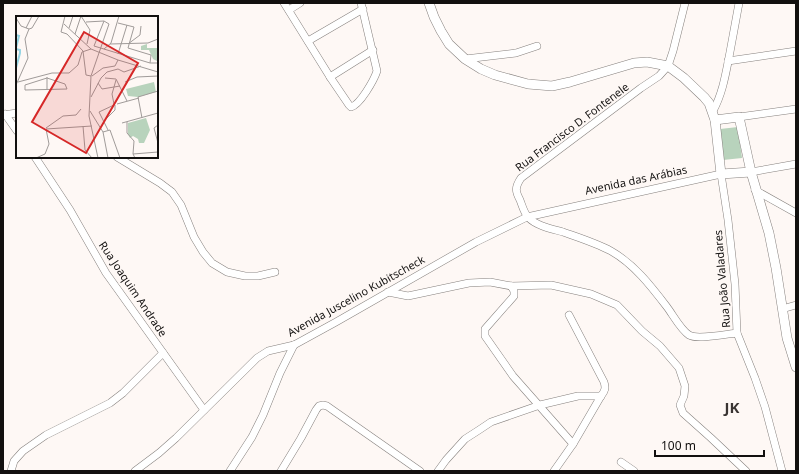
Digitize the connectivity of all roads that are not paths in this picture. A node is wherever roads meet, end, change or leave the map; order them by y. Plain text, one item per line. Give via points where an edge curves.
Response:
1 (284, 3) edge
2 (300, 3) edge
3 (429, 3) edge
4 (685, 3) edge
5 (739, 3) edge
6 (362, 6) edge
7 (289, 10) junction
8 (308, 41) junction
9 (537, 46) dead end
10 (373, 50) junction
11 (796, 51) edge
12 (464, 59) junction
13 (728, 61) junction
14 (668, 66) junction
15 (330, 77) junction
16 (796, 109) edge
17 (16, 113) edge
18 (4, 115) edge
19 (714, 116) junction
20 (739, 117) junction
21 (16, 130) edge
22 (36, 158) edge
23 (119, 158) edge
24 (796, 164) edge
25 (751, 172) junction
26 (721, 174) junction
27 (756, 190) junction
28 (796, 213) edge
29 (527, 217) junction
30 (275, 272) dead end
31 (511, 286) junction
32 (388, 292) junction
33 (796, 305) edge
34 (782, 309) junction
35 (569, 315) dead end
36 (737, 333) junction
37 (294, 345) junction
38 (163, 353) junction
39 (796, 367) edge
40 (601, 396) junction
41 (540, 405) junction
42 (204, 410) junction
43 (573, 444) junction
44 (621, 462) dead end
45 (283, 470) edge
46 (11, 471) edge
47 (135, 471) edge
48 (230, 471) edge
49 (420, 471) edge
50 (438, 471) edge
51 (554, 471) edge
52 (634, 471) edge
53 (746, 471) edge
54 (782, 471) edge

1 - 7 street
2 - 7 street
3 - 12 street via 449,44
4 - 14 street
5 - 13 street
6 - 8 street
6 - 10 street
7 - 8 street
8 - 15 street
9 - 12 street via 516,53
10 - 15 street
10 - 15 street via 377,71 373,82 356,105 349,105
11 - 13 street
12 - 14 street via 495,75 528,84 552,86 634,64 647,62
13 - 19 street
14 - 19 street via 704,97
14 - 29 street, Rua Francisco D. Fontenele via 659,76 521,178 516,190
16 - 20 street
17 - 18 street
18 - 21 street
19 - 20 street
19 - 26 street
20 - 25 street
22 - 38 street, Rua Joaquim Andrade via 70,210 106,273
23 - 30 street via 172,192 202,252 212,263 228,272 245,276
24 - 25 street
25 - 26 street, Avenida das Arábias
25 - 27 street
26 - 29 street, Avenida das Arábias
26 - 36 street, Rua João Valadares via 735,284
27 - 28 street
27 - 34 street via 769,233
29 - 32 street, Avenida Juscelino Kubitscheck via 476,242
29 - 36 street via 538,224 591,241 612,251 630,264 690,336
31 - 32 street via 490,282 469,283 408,296
31 - 41 street via 514,296 485,328 486,336 513,376
31 - 53 street via 551,285 591,294 617,305 679,368 686,386 680,405 683,413
32 - 37 street, Avenida Juscelino Kubitscheck
33 - 34 street
34 - 39 street
35 - 40 street via 606,387
36 - 54 street, Rua João Valadares via 765,407
37 - 42 street, Avenida Juscelino Kubitscheck via 268,351 257,358
37 - 48 street via 252,437
38 - 42 street, Rua Joaquim Andrade
38 - 46 street via 110,403 46,435 24,451 14,461
40 - 41 street via 578,396
40 - 43 street
41 - 43 street
41 - 50 street via 492,422 478,430 465,439
42 - 47 street, Avenida Juscelino Kubitscheck via 176,438
43 - 51 street
44 - 52 street
45 - 49 street via 319,406 323,405

